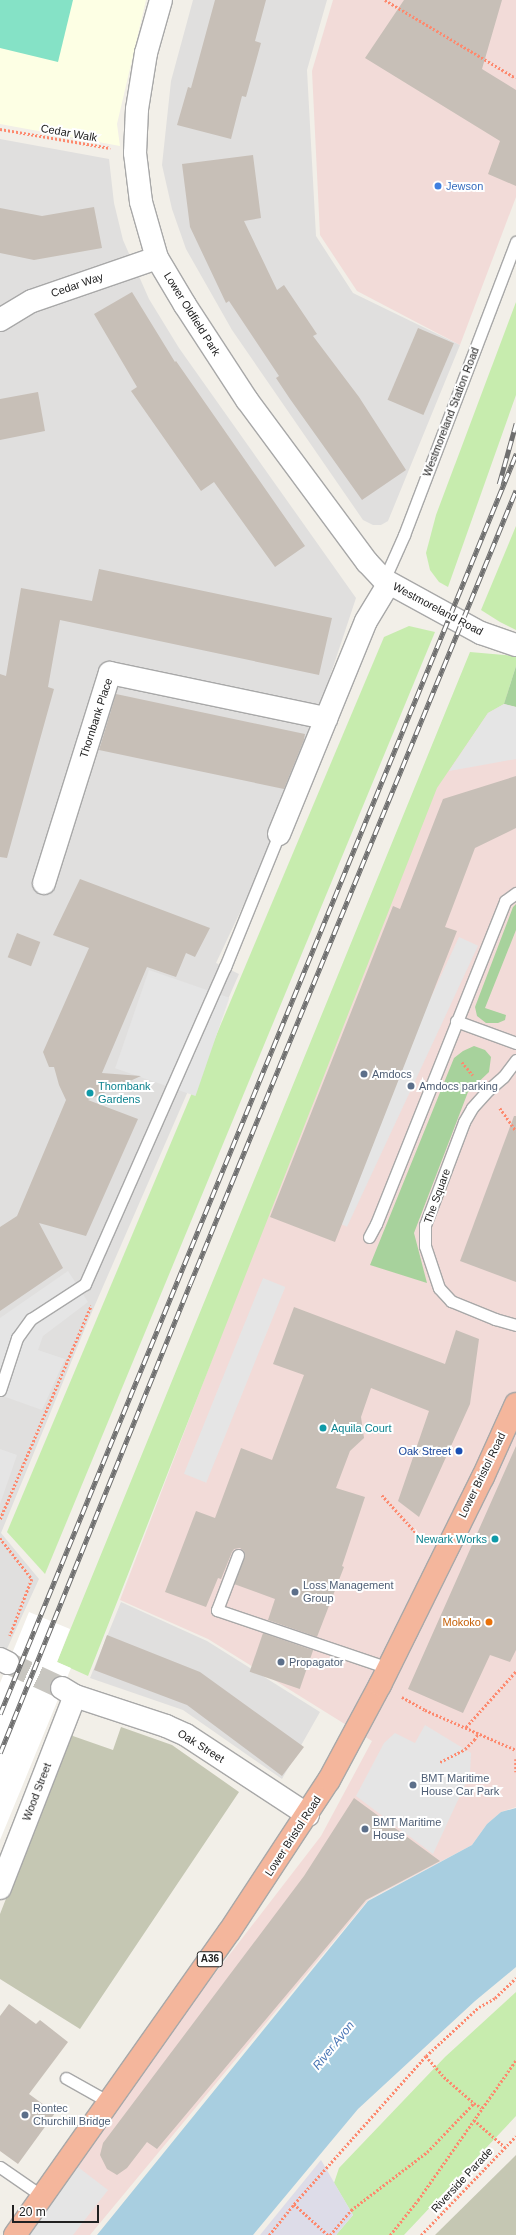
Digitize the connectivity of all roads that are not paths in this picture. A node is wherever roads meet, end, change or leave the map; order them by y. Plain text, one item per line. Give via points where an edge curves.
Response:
1 (161, 0) edge
2 (516, 242) edge
3 (157, 258) junction
4 (0, 320) edge
5 (387, 582) junction
6 (516, 645) edge
7 (326, 718) junction
8 (279, 834) joint
9 (44, 883) dead end
10 (516, 893) edge
11 (456, 1021) junction
12 (516, 1043) edge
13 (516, 1060) edge
14 (369, 1237) dead end
15 (516, 1325) edge
16 (0, 1390) edge
17 (516, 1404) edge
18 (238, 1554) dead end
19 (384, 1676) junction
20 (68, 1692) joint
21 (308, 1815) junction
22 (1, 1882) edge
23 (66, 2078) dead end
24 (109, 2102) junction
25 (0, 2167) edge
26 (42, 2196) junction
27 (15, 2235) edge

1 - 3 street, Lower Oldfield Park via 146,53 137,109 135,153 141,202
2 - 5 lane, Westmoreland Station Road
3 - 4 street, Cedar Way via 32,301
3 - 5 street, Lower Oldfield Park via 247,400 367,562
5 - 6 street, Westmoreland Road via 481,634
5 - 7 street via 366,621
7 - 8 street
7 - 9 street, Thornbank Place via 110,673
8 - 16 lane via 225,966 85,1284 31,1320 17,1338
10 - 11 lane via 505,901
11 - 12 lane
11 - 14 lane
13 - 15 lane, The Square via 504,1077 488,1090 470,1113 425,1225 425,1246 439,1288 451,1301
17 - 19 highway, Lower Bristol Road / A36 via 483,1477
18 - 19 lane via 217,1610
19 - 21 highway, Lower Bristol Road / A36
20 - 21 street, Oak Street via 186,1735
20 - 22 street, Wood Street
21 - 24 highway, Lower Bristol Road / A36
23 - 24 lane
24 - 26 highway, Lower Bristol Road / A36
25 - 26 lane
26 - 27 highway, Lower Bristol Road / A36

